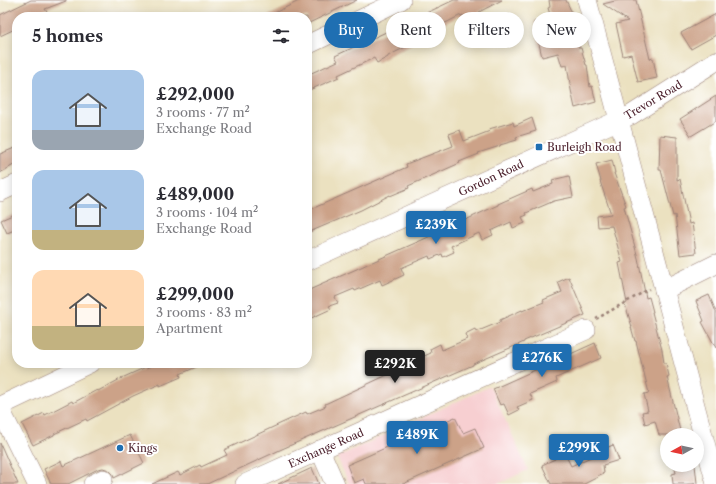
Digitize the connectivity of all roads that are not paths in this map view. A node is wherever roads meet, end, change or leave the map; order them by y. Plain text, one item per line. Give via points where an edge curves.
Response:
1 (401, 0) edge
2 (587, 0) edge
3 (312, 43) edge
4 (716, 62) edge
5 (619, 120) junction
6 (588, 134) joint
7 (12, 186) edge
8 (0, 192) edge
9 (312, 260) edge
10 (716, 264) edge
11 (663, 287) junction
12 (586, 330) road end
13 (80, 368) edge
14 (0, 406) edge
15 (0, 409) edge
16 (710, 438) edge
17 (320, 450) junction
18 (37, 484) edge
19 (245, 484) edge
20 (336, 484) edge
21 (716, 484) edge

1 - 3 street
2 - 5 street
4 - 5 street, Trevor Road
5 - 6 street, Trevor Road
5 - 11 street
6 - 9 street, Gordon Road
7 - 8 street
10 - 11 street
11 - 16 street
12 - 17 street, Exchange Road
13 - 14 street
15 - 18 street
16 - 21 street
17 - 19 street, Exchange Road
17 - 20 street

